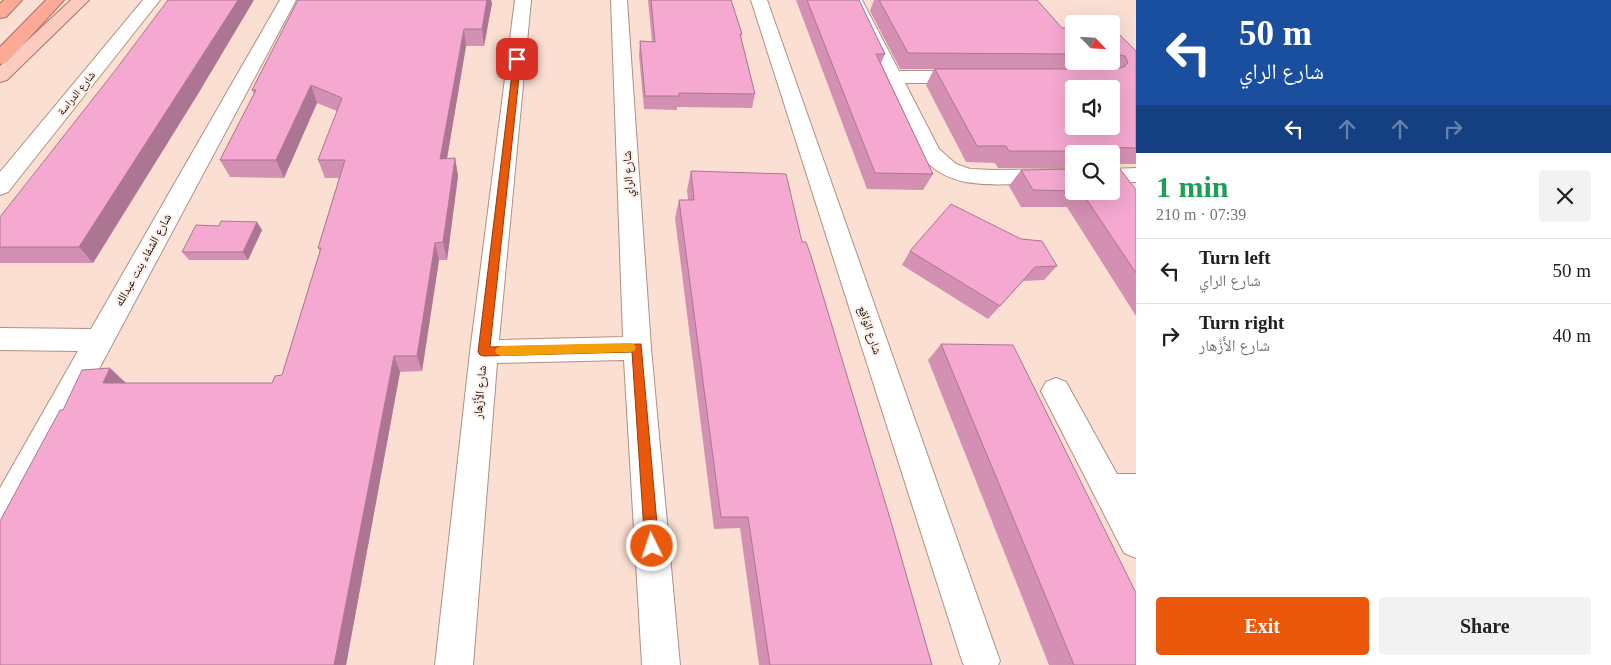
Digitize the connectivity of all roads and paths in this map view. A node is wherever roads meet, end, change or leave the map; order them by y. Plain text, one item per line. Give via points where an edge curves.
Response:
1 (14, 0) edge
2 (56, 0) edge
3 (81, 0) edge
4 (152, 0) edge
5 (288, 0) edge
6 (524, 0) edge
7 (619, 0) edge
8 (758, 0) edge
9 (862, 2) edge
10 (0, 14) edge
11 (0, 58) edge
12 (0, 76) edge
13 (892, 77) junction
14 (988, 78) edge
15 (1136, 175) edge
16 (1065, 176) edge
17 (1120, 176) edge
18 (0, 187) edge
19 (0, 339) edge
20 (98, 340) junction
21 (637, 348) junction
22 (484, 352) junction
23 (1056, 391) dead end
24 (1122, 490) edge
25 (0, 520) edge
26 (1136, 541) edge
27 (981, 660) dead end
28 (454, 665) edge
29 (661, 665) edge

1 - 10 highway
2 - 11 highway
3 - 12 main road
4 - 18 street, شارع الدراسة
5 - 20 street, شارع الشفاء بنت عبدالله
6 - 22 street, شارع الأَزْهار
7 - 21 street, شارع الراي
8 - 27 street, شارع الوَاقِع
9 - 13 street
13 - 14 street
13 - 16 street via 930,152 948,169 978,178
15 - 17 street
19 - 20 street
20 - 25 street, شارع الشفاء بنت عبدالله
21 - 22 street
21 - 29 street, شارع الراي
22 - 28 street, شارع الأَزْهار
23 - 24 street
24 - 26 street

